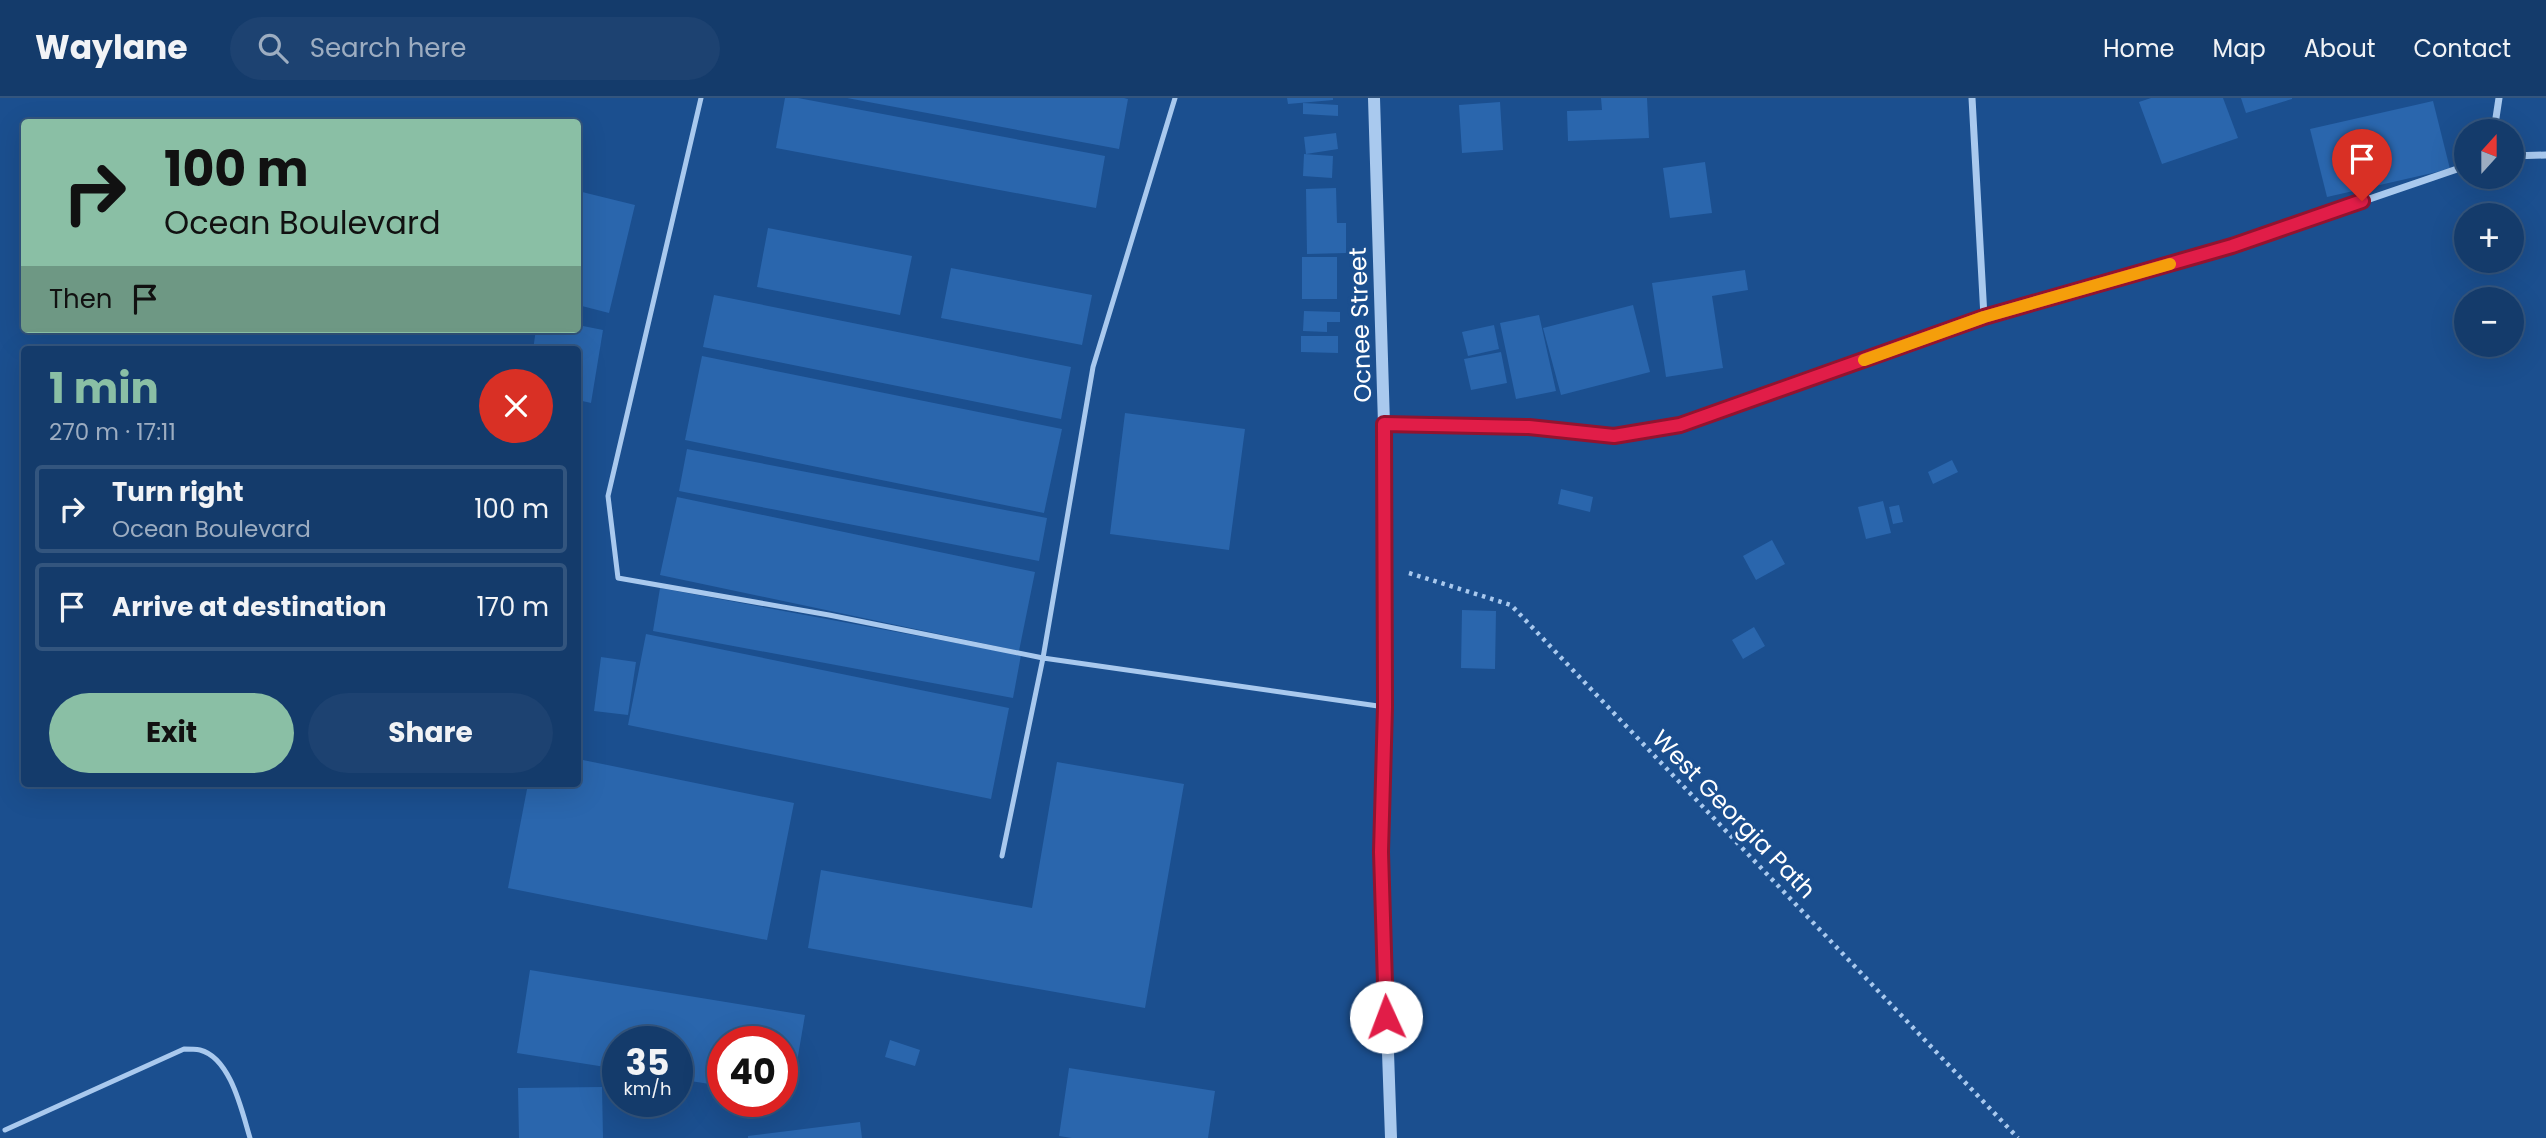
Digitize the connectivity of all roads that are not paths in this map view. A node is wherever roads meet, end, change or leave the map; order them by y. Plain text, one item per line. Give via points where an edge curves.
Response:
1 (701, 98) edge
2 (1175, 98) edge
3 (1374, 98) edge
4 (1972, 98) edge
5 (2500, 98) edge
6 (2496, 119) edge
7 (2546, 155) edge
8 (2524, 156) edge
9 (2454, 170) edge
10 (1984, 317) junction
11 (1384, 424) junction
12 (1043, 658) junction
13 (1385, 707) junction
14 (1002, 856) dead end
15 (5, 1130) dead end
16 (250, 1138) edge
17 (1391, 1138) edge

1 - 12 lane via 608,496 618,578
2 - 12 lane via 1093,368
3 - 11 street, Ocnee Street
4 - 10 street
5 - 6 street
7 - 8 street
9 - 10 street via 2232,246
10 - 11 street via 1680,425 1614,436 1529,427
11 - 13 street, Ocnee Street
12 - 13 lane
12 - 14 lane
13 - 17 street, Ocnee Street via 1381,852
15 - 16 lane via 184,1049 203,1050 219,1063 232,1083

